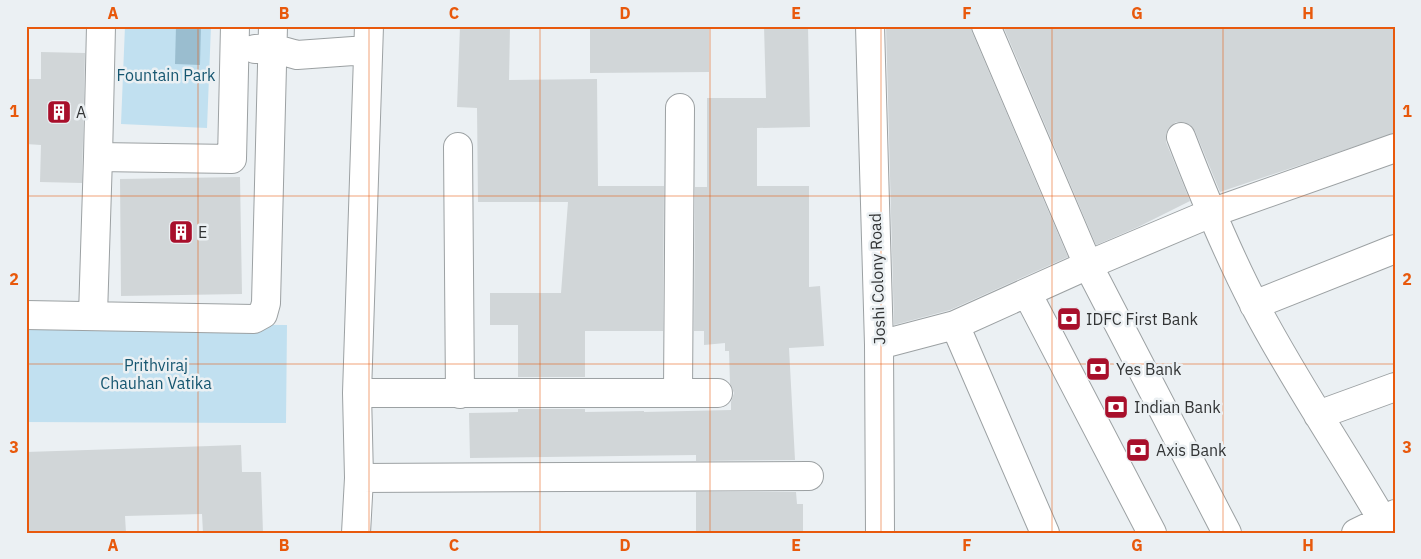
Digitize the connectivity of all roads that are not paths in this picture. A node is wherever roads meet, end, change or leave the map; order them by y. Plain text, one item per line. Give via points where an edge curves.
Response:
1 (101, 26) edge
2 (870, 26) edge
3 (986, 26) edge
4 (273, 37) edge
5 (234, 38) edge
6 (368, 38) edge
7 (680, 108) dead end
8 (1181, 137) dead end
9 (458, 147) dead end
10 (1395, 148) edge
11 (98, 157) junction
12 (1211, 213) junction
13 (1395, 249) edge
14 (1088, 265) junction
15 (1026, 293) junction
16 (1254, 305) junction
17 (26, 315) edge
18 (92, 315) junction
19 (954, 325) junction
20 (879, 345) junction
21 (1395, 387) edge
22 (357, 393) junction
23 (678, 393) junction
24 (718, 393) dead end
25 (460, 394) junction
26 (1318, 415) junction
27 (810, 476) dead end
28 (359, 478) junction
29 (1389, 522) edge
30 (356, 533) edge
31 (880, 533) edge
32 (1045, 533) edge
33 (1152, 533) edge
34 (1226, 533) edge
35 (1356, 533) edge

1 - 11 street
2 - 20 street, Joshi Colony Road
3 - 14 street
4 - 5 street
4 - 6 street via 297,55
4 - 18 street via 266,303 263,314 254,319
5 - 11 street via 232,159
6 - 22 street
7 - 23 street
8 - 12 street
9 - 25 street
10 - 12 street
11 - 18 street
12 - 14 street
12 - 16 street
13 - 16 street
14 - 15 street
14 - 34 street
15 - 19 street
15 - 33 street
16 - 26 street
17 - 18 street
19 - 20 street
19 - 32 street
20 - 31 street, Joshi Colony Road
21 - 26 street
22 - 25 street
22 - 28 street
23 - 24 street
23 - 25 street
26 - 29 street
27 - 28 street
28 - 30 street
29 - 35 street

